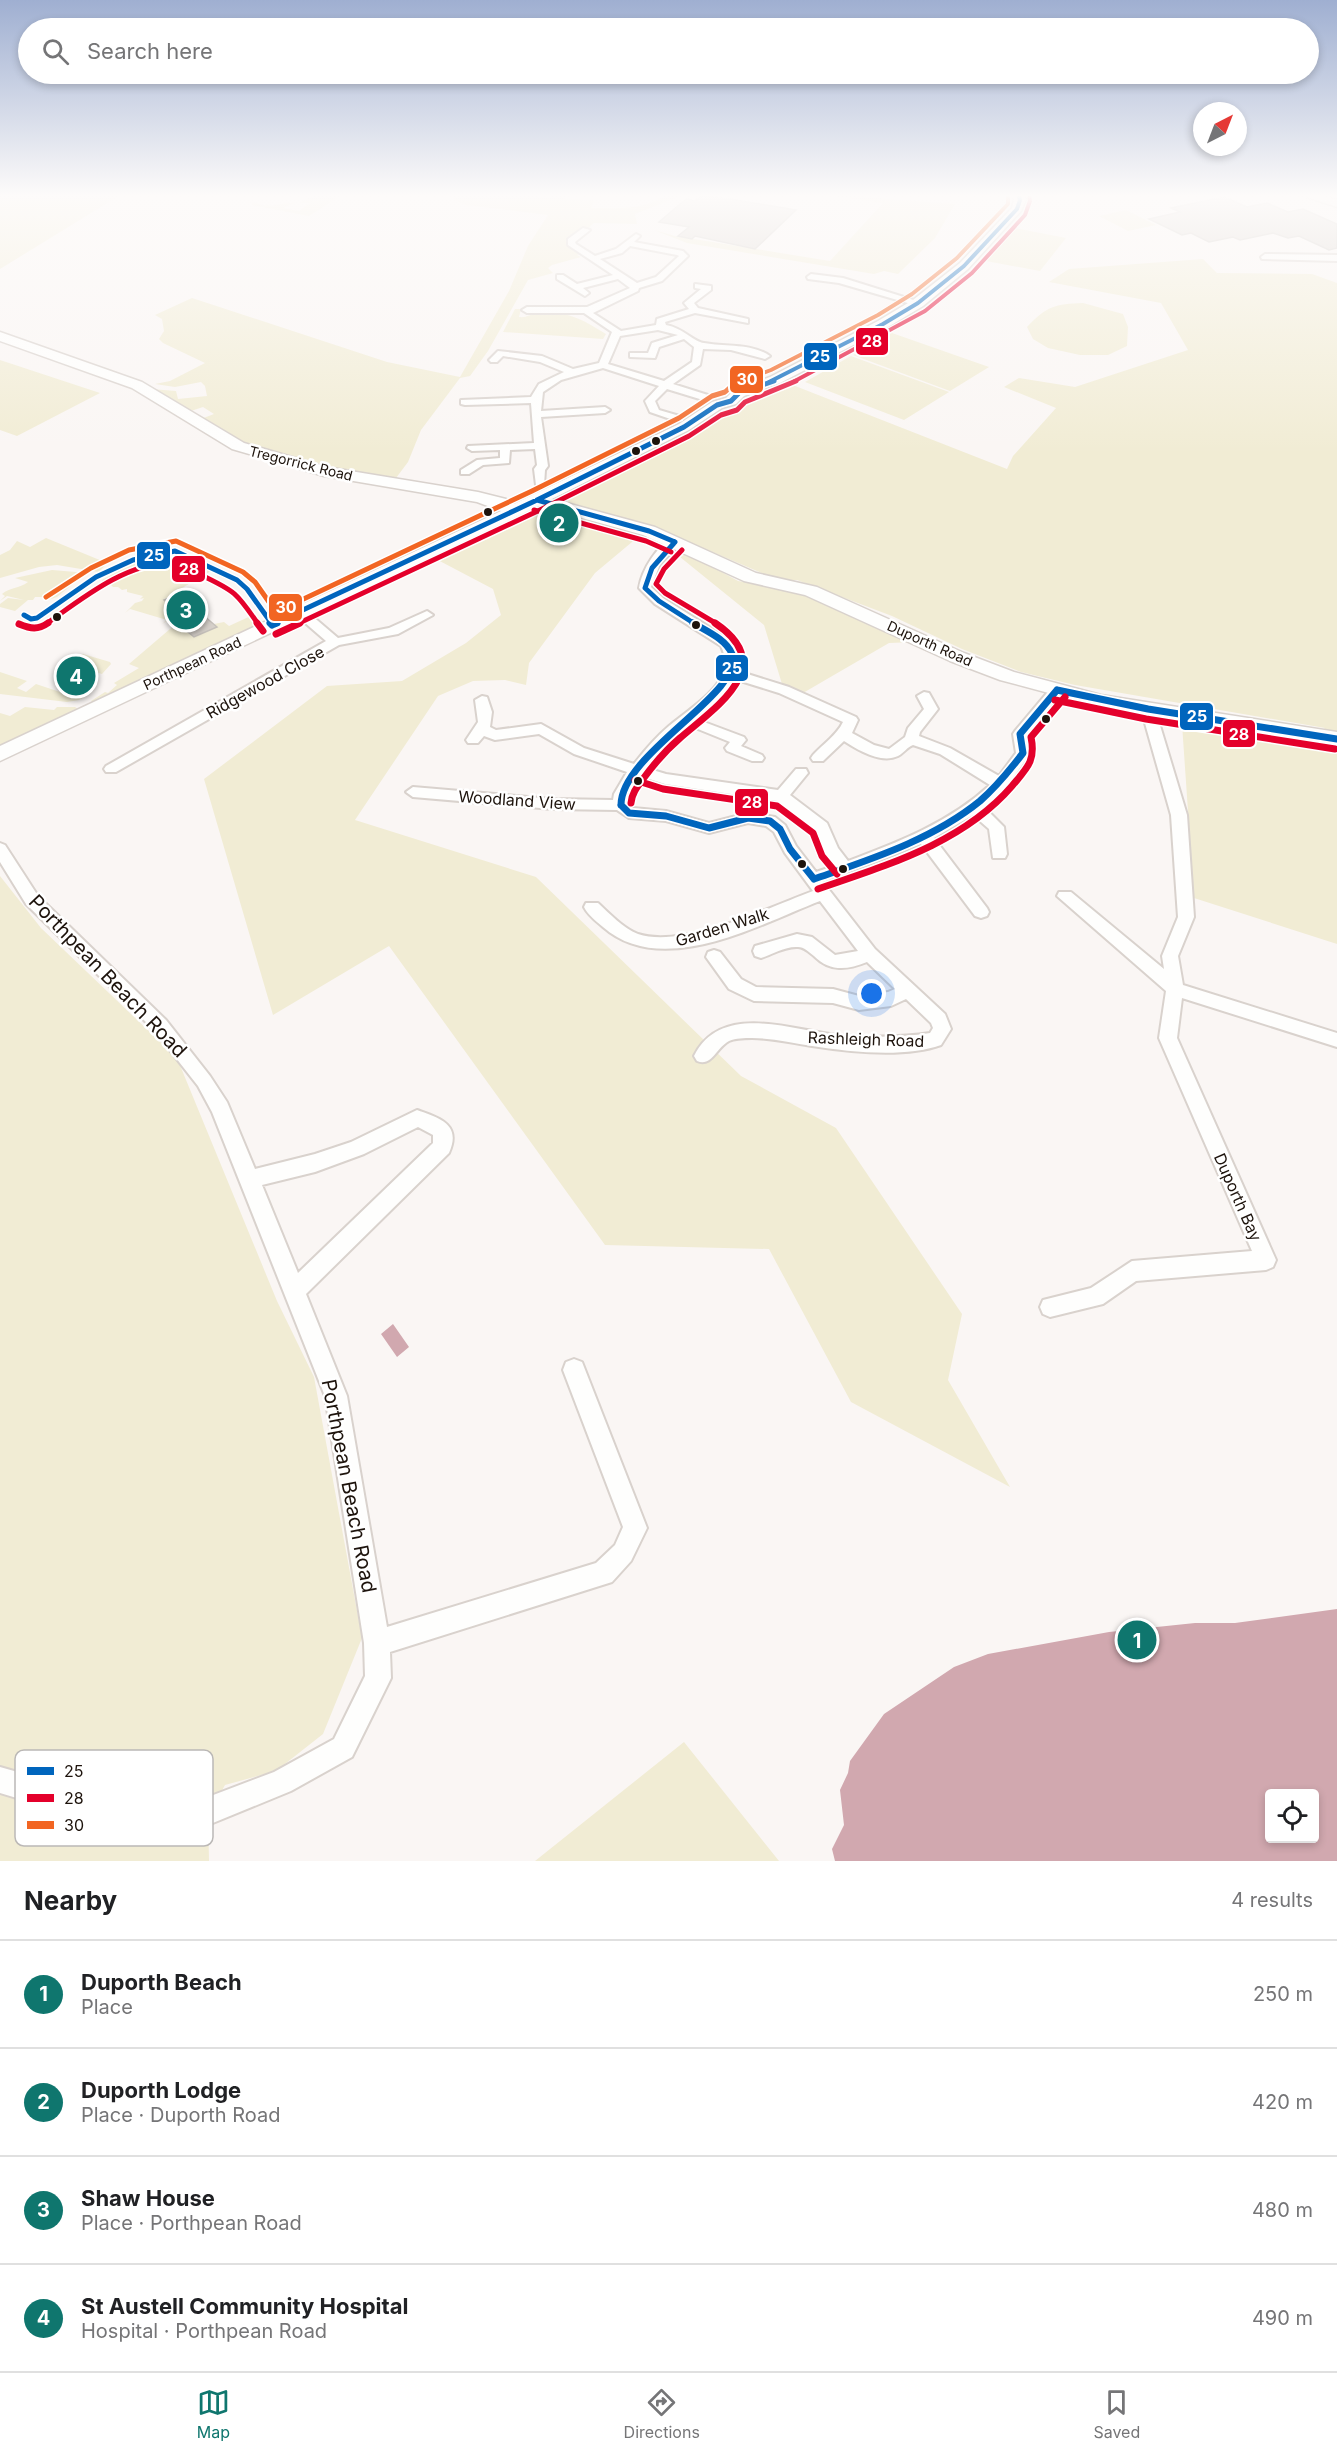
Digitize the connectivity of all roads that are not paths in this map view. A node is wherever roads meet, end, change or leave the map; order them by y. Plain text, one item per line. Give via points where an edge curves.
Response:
1 (567, 281) edge
2 (600, 281) edge
3 (627, 281) edge
4 (653, 281) edge
5 (843, 281) edge
6 (945, 281) edge
7 (635, 286) junction
8 (698, 286) dead end
9 (576, 287) junction
10 (590, 297) dead end
11 (918, 303) junction
12 (527, 310) dead end
13 (588, 310) junction
14 (695, 310) junction
15 (745, 321) dead end
16 (661, 325) junction
17 (615, 334) junction
18 (0, 336) edge
19 (684, 336) junction
20 (699, 346) junction
21 (500, 353) dead end
22 (633, 355) dead end
23 (765, 356) dead end
24 (603, 365) junction
25 (572, 372) junction
26 (665, 385) junction
27 (716, 399) junction
28 (536, 400) junction
29 (455, 407) dead end
30 (605, 412) dead end
31 (537, 414) junction
32 (680, 420) dead end
33 (540, 446) junction
34 (505, 447) junction
35 (472, 448) dead end
36 (465, 472) dead end
37 (539, 492) junction
38 (514, 511) junction
39 (675, 542) junction
40 (300, 612) junction
41 (427, 615) dead end
42 (335, 642) junction
43 (729, 673) junction
44 (1057, 690) junction
45 (924, 696) dead end
46 (482, 700) dead end
47 (1148, 709) junction
48 (687, 720) junction
49 (844, 735) junction
50 (1337, 739) edge
51 (912, 740) junction
52 (0, 754) edge
53 (756, 758) dead end
54 (818, 758) dead end
55 (111, 769) dead end
56 (638, 770) junction
57 (801, 773) dead end
58 (1000, 784) junction
59 (412, 792) dead end
60 (780, 796) junction
61 (621, 805) junction
62 (974, 807) junction
63 (923, 835) junction
64 (0, 849) edge
65 (999, 854) dead end
66 (845, 868) junction
67 (819, 886) junction
68 (1065, 896) dead end
69 (592, 907) dead end
70 (981, 912) dead end
71 (761, 951) dead end
72 (868, 954) junction
73 (714, 957) dead end
74 (1175, 988) junction
75 (907, 991) junction
76 (1337, 1040) edge
77 (703, 1056) dead end
78 (250, 1179) junction
79 (293, 1292) junction
80 (1050, 1307) dead end
81 (574, 1370) dead end
82 (377, 1643) junction
83 (0, 1780) edge
84 (15, 1784) edge
85 (213, 1809) edge

1 - 9 street
2 - 9 street
3 - 7 street
4 - 7 street
5 - 11 street
6 - 11 street, Porthpean Road
7 - 13 street via 626,295
8 - 14 street via 708,288 689,303
9 - 10 street
11 - 27 street, Porthpean Road via 775,380
12 - 13 street
13 - 17 street via 617,331
14 - 15 street
14 - 16 street via 660,321
16 - 17 street
16 - 19 street
17 - 24 street
18 - 38 street, Tregorrick Road via 137,386 238,447 335,474 478,497
19 - 20 street
19 - 22 street via 655,345 651,356
20 - 23 street via 731,347
20 - 26 street via 697,363
21 - 25 street via 534,356
24 - 25 street
24 - 26 street
25 - 28 street via 541,387
26 - 27 street
26 - 32 street via 650,401 655,412
27 - 37 street, Porthpean Road via 684,427
28 - 29 street via 465,398
28 - 31 street
30 - 31 street
31 - 33 street
33 - 34 street
33 - 37 street via 543,466 539,469
34 - 35 street
34 - 36 street via 505,461 481,462
37 - 38 street, Porthpean Road
37 - 39 street, Duporth Road
38 - 40 street, Porthpean Road
39 - 43 street via 645,578 645,588 726,644 735,661
39 - 44 street, Duporth Road via 750,577 811,591 962,658
40 - 42 street
40 - 52 street, Porthpean Road
41 - 42 street, Ridgewood Close via 393,631
42 - 55 street, Ridgewood Close
43 - 48 street via 717,695
43 - 49 street via 784,690 851,720
44 - 47 street, Duporth Road
44 - 58 street, Garden Walk via 1020,734 1023,753
45 - 51 street via 931,709 913,731
46 - 56 street via 486,711 478,735 541,729 579,751
47 - 50 street, Duporth Road
47 - 74 street, Duporth Bay via 1179,815 1186,917 1170,956
48 - 53 street via 739,740 732,748
48 - 56 street via 672,731
49 - 51 street via 885,755
49 - 54 street
51 - 58 street via 958,758
56 - 60 street via 664,780
56 - 61 street via 622,792
57 - 60 street
58 - 62 street, Garden Walk
59 - 61 street, Woodland View via 552,804
60 - 66 street via 822,827 831,850
61 - 67 street, Woodland View via 629,813 666,816 702,827 748,818 770,821 780,829 790,849
62 - 63 street, Garden Walk
62 - 65 street via 996,827
63 - 66 street, Garden Walk
63 - 70 street
64 - 78 street, Porthpean Beach Road via 32,900 160,1025 191,1063 220,1108
66 - 67 street, Garden Walk
67 - 69 street, Garden Walk via 712,933 678,943 636,940
67 - 72 street, Rashleigh Road
68 - 74 street
71 - 72 street via 799,940 808,942 823,957 840,963
72 - 75 street, Rashleigh Road
73 - 75 street via 735,984 754,994 833,996 859,1004 891,999
74 - 76 street
74 - 80 street, Duporth Bay via 1168,1038 1266,1260 1131,1271 1096,1297
75 - 77 street, Rashleigh Road via 939,1019 942,1029 935,1040 822,1041 738,1031 714,1039
78 - 79 street, Porthpean Beach Road
78 - 79 street via 357,1148 417,1118 443,1132 442,1147
79 - 82 street, Porthpean Beach Road via 336,1396
81 - 82 street via 635,1528 623,1553 603,1573
82 - 85 street, Porthpean Beach Road via 378,1678 343,1749 282,1782
83 - 84 street, Porthpean Beach Road

